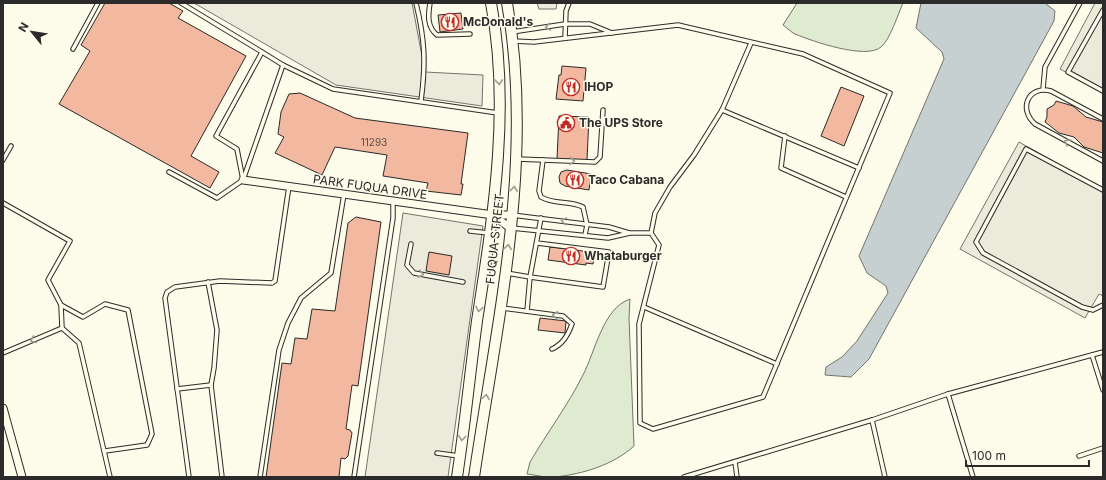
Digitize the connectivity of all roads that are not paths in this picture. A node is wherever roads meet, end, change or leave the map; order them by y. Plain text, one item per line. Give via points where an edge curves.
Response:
1 (98, 3) edge
2 (181, 3) edge
3 (416, 3) edge
4 (430, 3) edge
5 (491, 3) edge
6 (507, 3) edge
7 (569, 3) edge
8 (1080, 3) edge
9 (1103, 10) edge
10 (565, 24) junction
11 (613, 33) junction
12 (470, 34) dead end
13 (511, 37) junction
14 (565, 38) junction
15 (751, 42) junction
16 (497, 43) junction
17 (74, 49) dead end
18 (262, 52) junction
19 (283, 66) junction
20 (1043, 89) junction
21 (1103, 91) edge
22 (421, 101) junction
23 (517, 109) junction
24 (603, 110) dead end
25 (722, 110) junction
26 (500, 113) junction
27 (1103, 119) edge
28 (785, 136) junction
29 (11, 146) dead end
30 (516, 159) junction
31 (3, 160) edge
32 (543, 160) junction
33 (1103, 160) edge
34 (859, 168) junction
35 (169, 172) dead end
36 (243, 180) junction
37 (289, 186) junction
38 (1103, 190) edge
39 (344, 194) junction
40 (846, 197) junction
41 (393, 201) junction
42 (3, 203) edge
43 (493, 215) junction
44 (511, 215) junction
45 (542, 218) junction
46 (587, 225) junction
47 (510, 228) junction
48 (470, 230) dead end
49 (540, 231) junction
50 (491, 233) junction
51 (630, 233) junction
52 (651, 233) junction
53 (585, 235) junction
54 (537, 243) junction
55 (411, 244) dead end
56 (504, 273) junction
57 (530, 277) junction
58 (208, 282) junction
59 (463, 282) dead end
60 (61, 305) junction
61 (1103, 305) edge
62 (644, 306) junction
63 (500, 308) junction
64 (527, 312) junction
65 (62, 328) junction
66 (552, 349) dead end
67 (1103, 352) edge
68 (3, 353) edge
69 (1092, 355) junction
70 (777, 364) junction
71 (211, 385) junction
72 (177, 388) junction
73 (1103, 390) edge
74 (948, 394) junction
75 (3, 408) edge
76 (872, 420) junction
77 (1103, 448) edge
78 (105, 451) junction
79 (437, 453) dead end
80 (460, 456) junction
81 (1079, 456) dead end
82 (477, 458) junction
83 (734, 462) junction
84 (22, 477) edge
85 (110, 477) edge
86 (189, 477) edge
87 (222, 477) edge
88 (260, 477) edge
89 (354, 477) edge
90 (457, 477) edge
91 (474, 477) edge
92 (684, 477) edge
93 (737, 477) edge
94 (885, 477) edge
95 (973, 477) edge

1 - 17 lane
2 - 18 lane
3 - 22 lane via 425,45
4 - 12 lane via 429,25 437,35
5 - 16 main road, FUQUA STREET
6 - 13 main road, FUQUA STREET
7 - 10 lane
8 - 20 lane via 1045,67
9 - 21 lane via 1068,72
10 - 11 lane via 590,24
10 -> 13 lane
10 - 14 lane
11 - 14 lane
11 - 15 lane via 678,25
13 - 14 lane via 534,42
13 - 16 main road
13 - 23 main road, FUQUA STREET
15 - 25 lane
15 - 34 lane via 803,54 890,93
16 -> 26 main road, FUQUA STREET
18 - 19 lane
18 - 36 lane via 216,136 237,149
19 - 22 lane via 333,89
19 - 36 lane
20 - 27 lane
33 -> 20 lane via 1028,118 1026,108 1029,98 1036,91
22 - 26 lane
23 - 26 main road
23 - 30 main road, FUQUA STREET
32 -> 24 lane via 595,162 600,158
25 - 28 lane
25 - 52 lane via 670,187 655,213
26 - 43 main road, FUQUA STREET
28 - 34 lane
28 - 40 lane via 781,168
29 - 31 lane
30 - 32 lane
44 -> 30 main road, FUQUA STREET
32 - 46 lane via 539,191 541,197 546,201 577,204 583,208
34 - 40 lane
35 - 36 lane via 217,198
36 - 37 street, PARK FUQUA DRIVE
37 - 39 street, PARK FUQUA DRIVE
37 - 58 lane via 275,281
38 - 61 lane via 1026,149 976,242 983,253 1082,307 1093,310
39 - 41 street, PARK FUQUA DRIVE
39 - 88 lane via 331,273 301,298 288,323 279,350
40 - 70 lane
41 - 43 street, PARK FUQUA DRIVE
41 - 89 lane via 393,218
42 - 60 lane via 70,241 48,280
43 - 44 street, PARK FUQUA DRIVE
43 - 47 street, PARK FUQUA DRIVE
43 - 50 main road, FUQUA STREET
44 - 45 lane, PARK FUQUA DRIVE
44 - 47 main road, FUQUA STREET
46 -> 45 lane, PARK FUQUA DRIVE
45 - 49 lane
46 - 51 lane, PARK FUQUA DRIVE
46 - 53 lane
47 - 49 lane
56 -> 47 main road, FUQUA STREET
48 - 50 lane
49 - 53 lane
49 - 54 lane
50 -> 80 main road, FUQUA STREET
51 - 52 lane
51 - 53 lane via 608,238
52 - 62 lane via 659,244
54 - 57 lane
54 - 57 lane via 609,252 603,287
55 -> 59 lane via 407,266 414,273
56 - 57 lane
56 - 63 main road, FUQUA STREET
57 - 64 lane
58 - 71 lane via 217,330
58 - 72 lane via 175,287 167,292 165,298
60 - 65 lane
60 - 78 lane via 83,317 105,304 128,310 152,434 147,445
62 - 70 lane
62 - 70 lane via 639,324 640,423 652,429 763,397
63 - 64 lane
82 -> 63 main road, FUQUA STREET
66 -> 64 lane via 563,342 572,324 570,321 563,316
65 -> 68 lane
65 - 78 lane via 79,343
67 - 69 lane
69 - 73 lane
69 - 74 lane
71 - 72 lane
71 - 87 lane
72 - 86 lane
74 - 76 lane
74 - 95 lane
75 - 84 street
76 - 83 lane
76 - 94 lane
77 - 81 lane
78 - 85 lane
79 - 80 lane
80 - 82 main road
80 - 90 main road, FUQUA STREET
82 - 91 main road, FUQUA STREET
83 - 92 lane
83 - 93 lane

